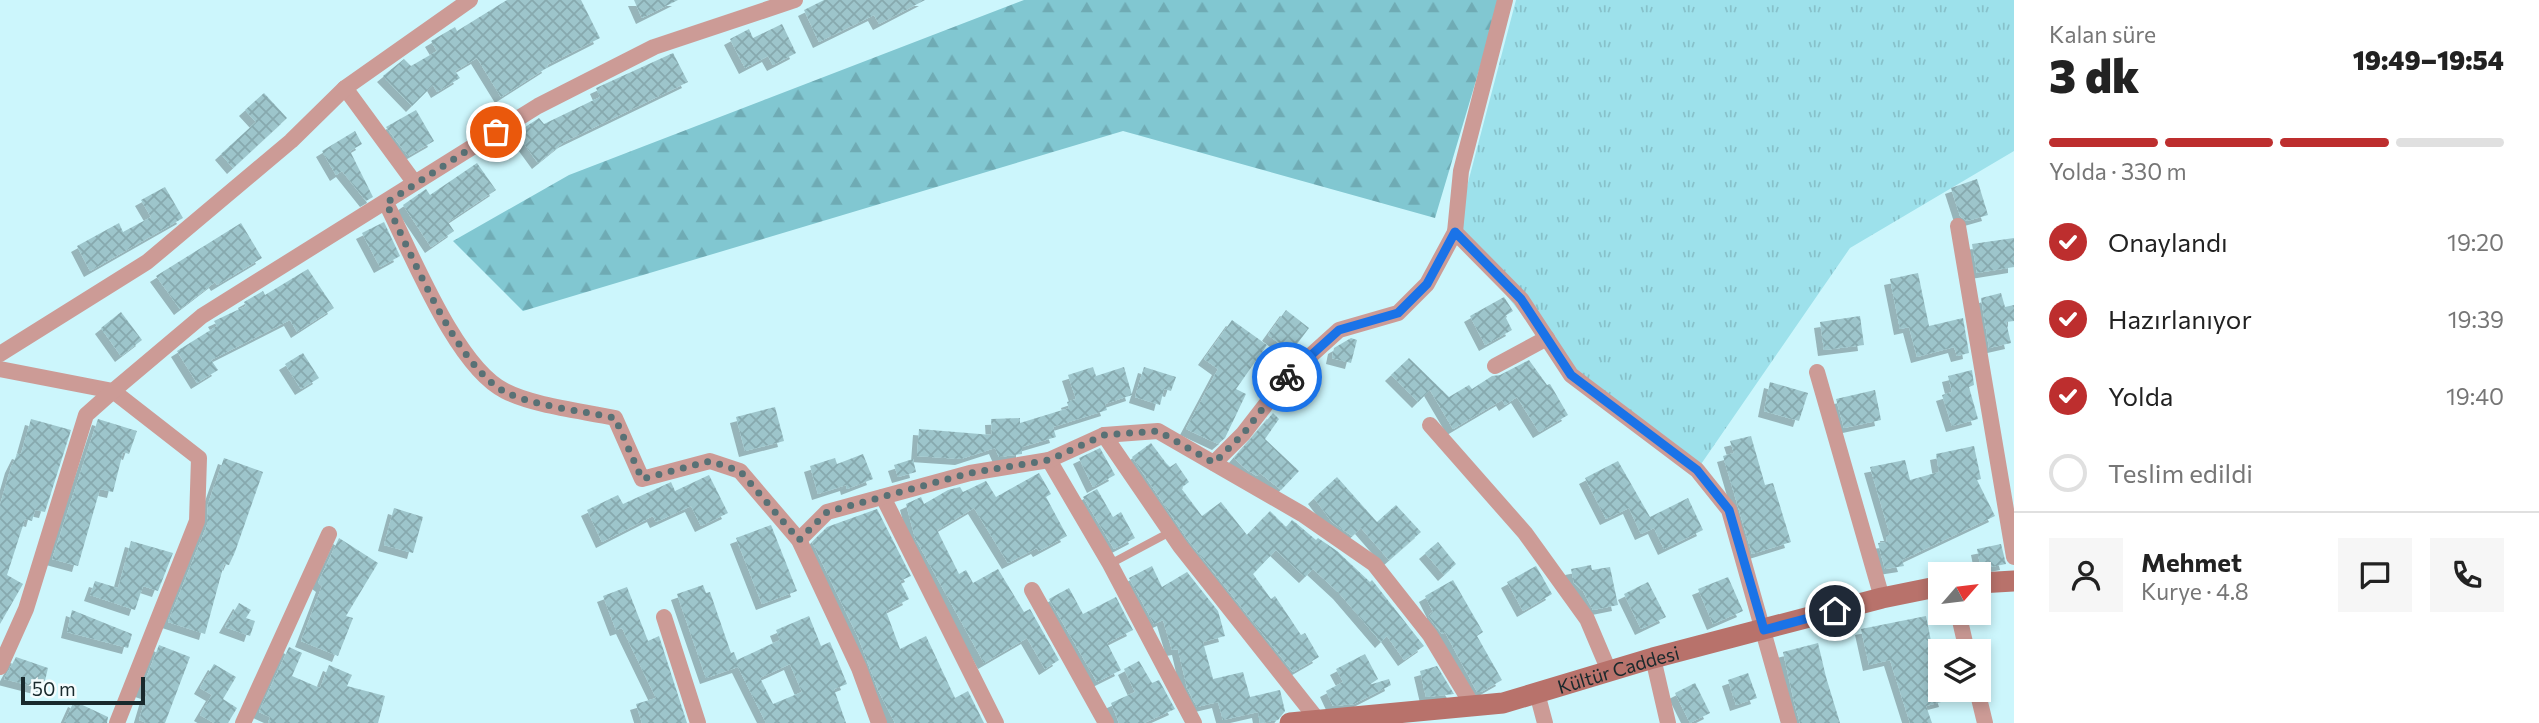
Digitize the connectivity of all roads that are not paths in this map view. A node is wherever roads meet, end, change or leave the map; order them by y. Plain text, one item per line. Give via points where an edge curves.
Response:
1 (470, 0) edge
2 (795, 0) edge
3 (1504, 0) edge
4 (345, 88) junction
5 (414, 182) junction
6 (386, 203) junction
7 (1958, 226) dead end
8 (1455, 232) junction
9 (1547, 338) junction
10 (0, 354) edge
11 (1495, 366) dead end
12 (0, 369) edge
13 (1817, 372) dead end
14 (113, 391) junction
15 (1430, 425) dead end
16 (1104, 435) junction
17 (1049, 460) junction
18 (1214, 463) junction
19 (883, 497) junction
20 (1172, 531) junction
21 (329, 534) dead end
22 (799, 540) junction
23 (2014, 557) edge
24 (1110, 564) junction
25 (2014, 581) edge
26 (1992, 582) edge
27 (1928, 589) edge
28 (1032, 590) dead end
29 (1882, 598) junction
30 (664, 617) dead end
31 (1764, 630) junction
32 (1653, 658) junction
33 (0, 667) edge
34 (1609, 671) junction
35 (1537, 693) junction
36 (1980, 702) edge
37 (1474, 708) junction
38 (1317, 719) junction
39 (117, 723) edge
40 (243, 723) edge
41 (698, 723) edge
42 (879, 723) edge
43 (996, 723) edge
44 (1106, 723) edge
45 (1194, 723) edge
46 (1290, 723) edge
47 (1545, 723) edge
48 (1668, 723) edge
49 (1790, 723) edge
50 (1985, 723) edge

1 - 4 street
2 - 5 street via 654,47 538,106
3 - 8 street via 1461,171
4 - 5 street
4 - 10 street via 291,141 147,262
5 - 6 street
6 - 14 street via 202,316
6 - 22 street via 459,347 480,374 506,392 615,418 642,479 710,461 740,471
7 - 23 street
8 - 9 street via 1521,299
8 - 18 street via 1427,284 1398,313 1339,330 1288,376
9 - 11 street
9 - 31 street via 1571,375 1697,470 1729,510
12 - 14 street
13 - 29 street
14 - 33 street via 86,415 26,610
14 - 39 street via 199,458 197,521
15 - 34 street via 1525,533 1587,620
16 - 17 street
16 - 18 street via 1158,431
16 - 20 street
17 - 19 street via 970,473
17 - 24 street
18 - 37 street via 1302,514 1374,564 1430,635
19 - 22 street via 827,512
19 - 43 street
20 - 24 lane
20 - 38 street
21 - 40 street
22 - 42 street via 859,668
24 - 45 street
25 - 26 street
27 - 29 street, Kültür Caddesi
28 - 44 street
29 - 31 street, Kültür Caddesi
30 - 41 street
31 - 32 street, Kültür Caddesi
31 - 49 street
32 - 34 street, Kültür Caddesi
32 - 48 street
34 - 35 street, Kültür Caddesi
35 - 37 street, Kültür Caddesi
35 - 47 street
36 - 50 street
37 - 38 street, Kültür Caddesi
38 - 46 street, Kültür Caddesi

